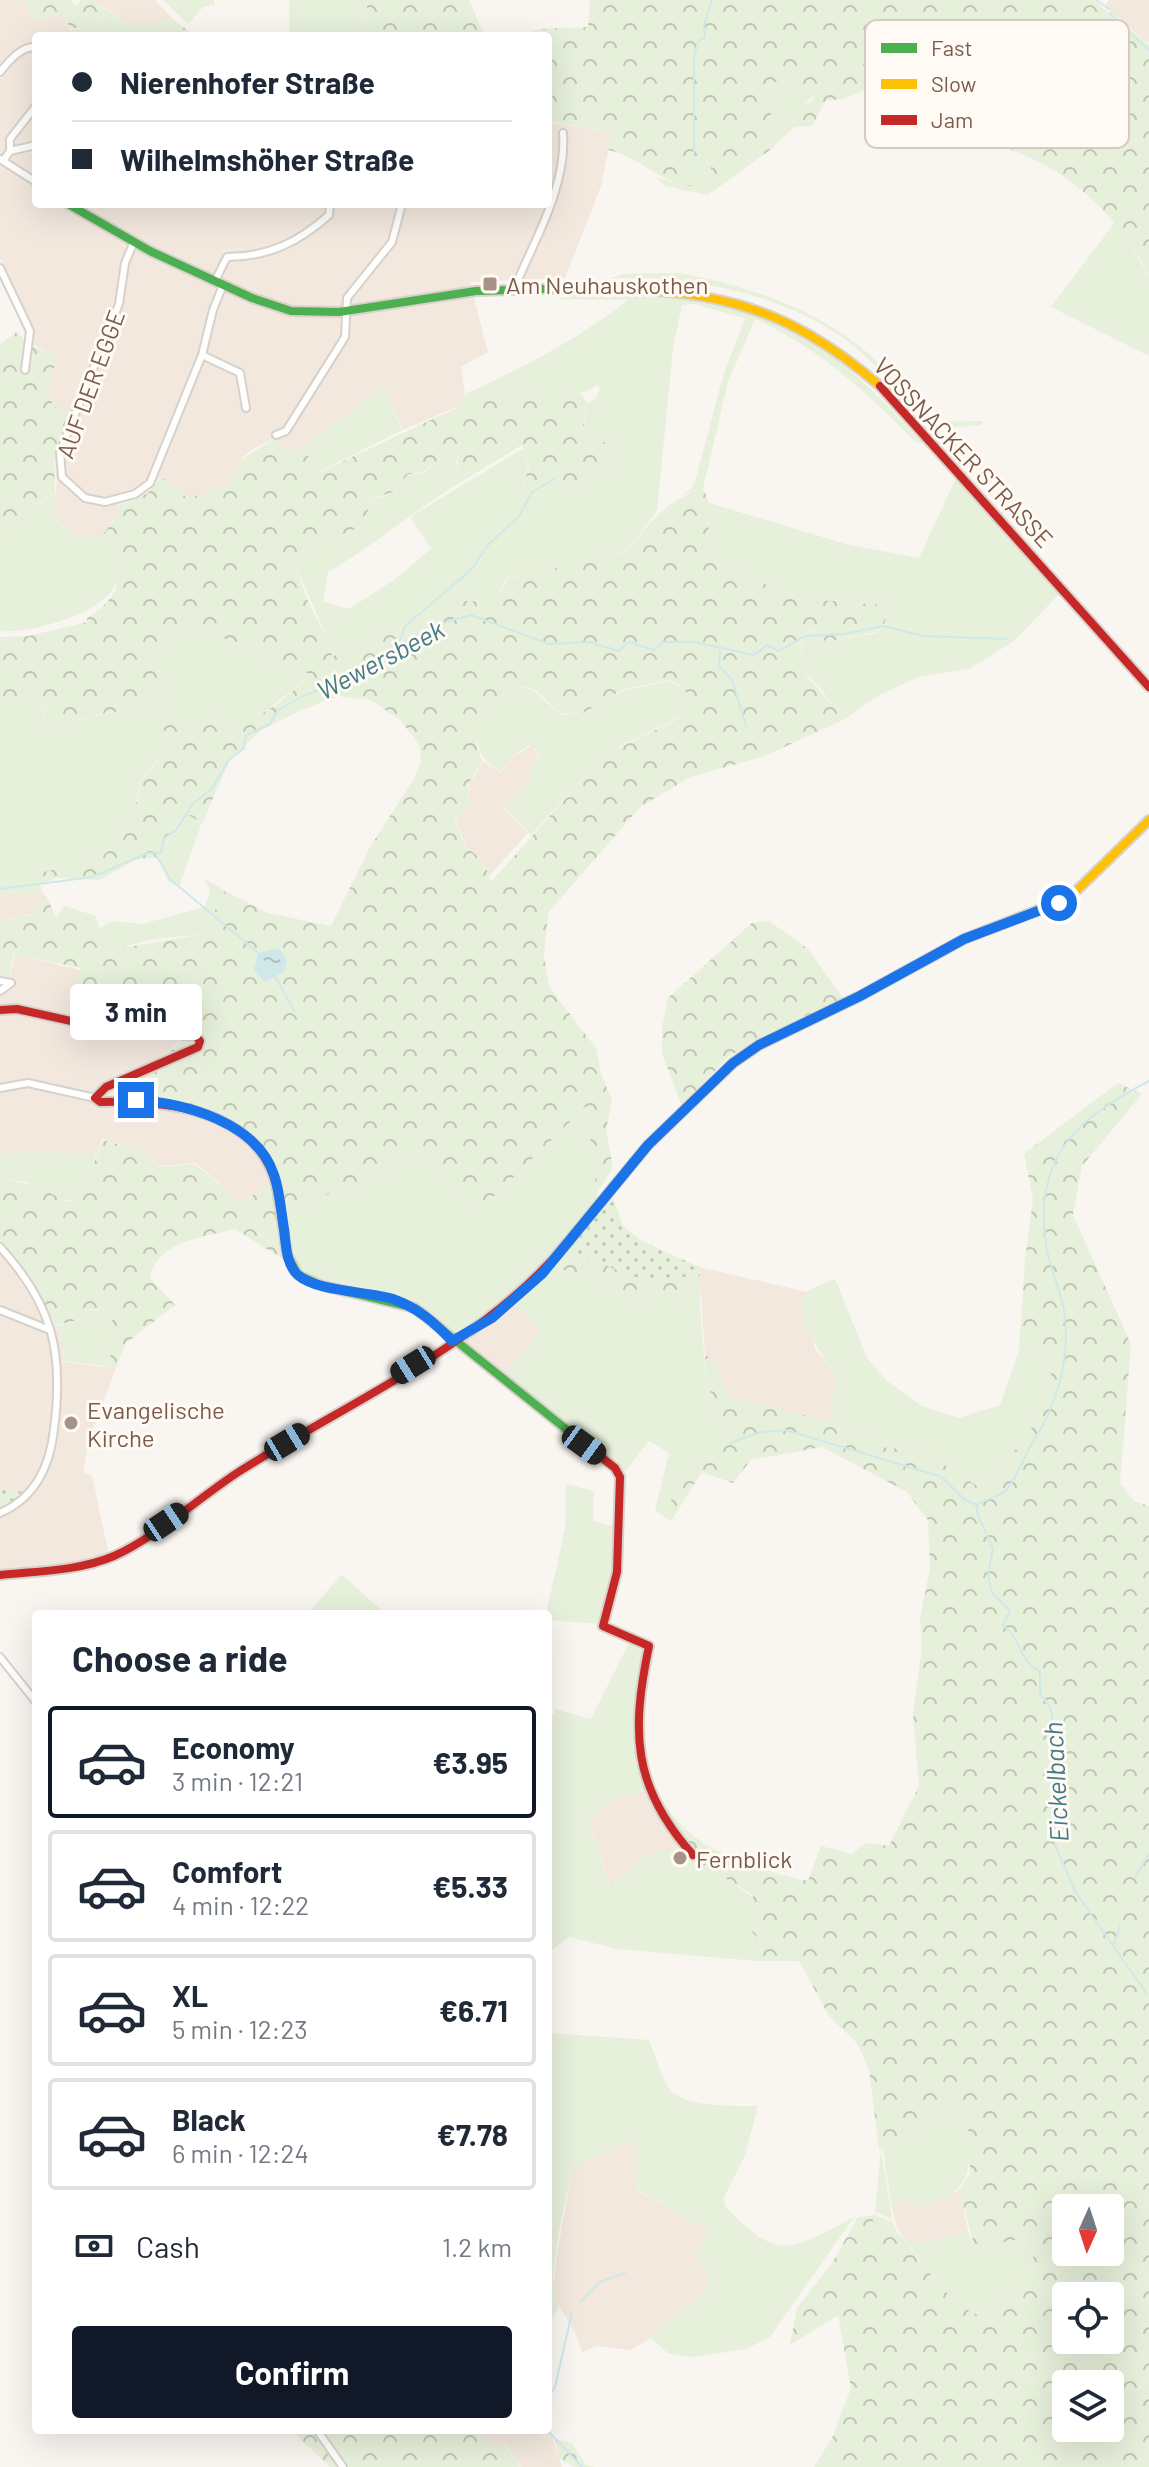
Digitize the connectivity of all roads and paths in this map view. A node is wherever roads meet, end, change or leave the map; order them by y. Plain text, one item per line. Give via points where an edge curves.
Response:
1 (32, 47) edge
2 (0, 72) edge
3 (32, 111) edge
4 (563, 133) dead end
5 (32, 146) edge
6 (10, 151) junction
7 (2, 160) edge
8 (32, 179) edge
9 (552, 197) edge
10 (74, 208) edge
11 (330, 208) edge
12 (401, 208) edge
13 (548, 208) edge
14 (133, 244) junction
15 (0, 268) edge
16 (219, 283) junction
17 (514, 289) junction
18 (347, 311) junction
19 (202, 355) junction
20 (25, 370) dead end
21 (246, 408) dead end
22 (276, 435) dead end
23 (1149, 687) edge
24 (1149, 820) edge
25 (0, 981) edge
26 (0, 991) edge
27 (0, 1010) edge
28 (0, 1088) edge
29 (95, 1098) junction
30 (0, 1247) edge
31 (0, 1310) edge
32 (50, 1330) junction
33 (452, 1341) junction
34 (0, 1513) edge
35 (0, 1575) edge
36 (0, 1657) edge
37 (32, 1697) edge
38 (693, 1855) dead end
39 (320, 2434) edge
40 (343, 2467) edge

1 - 2 street
3 - 6 street via 10,139
4 - 9 street via 565,154
5 - 6 street
6 - 7 street
7 - 8 street
10 - 14 street, VOSSNACKER STRASSE
11 - 16 street via 329,215 299,239 264,253 227,257
12 - 18 street via 392,242 347,298
13 - 17 street
14 - 16 street, VOSSNACKER STRASSE
14 - 19 street, AUF DER EGGE via 119,304 60,452 59,467 69,487 105,502 135,494 150,483
15 - 20 street via 30,331
16 - 18 street, VOSSNACKER STRASSE via 286,310
16 - 19 street, AUF DER EGGE
17 - 18 street, VOSSNACKER STRASSE via 442,294
17 - 23 street, VOSSNACKER STRASSE via 646,287 705,292 766,312 830,346 879,385
18 - 22 street via 345,337 327,369 286,431
19 - 21 street via 240,373
24 - 33 street via 1069,898 964,939 733,1063 648,1145 542,1274 492,1318
25 - 26 street via 11,983
27 - 29 street via 196,1036 200,1041 198,1047 106,1087
28 - 29 street via 28,1083
29 - 33 street via 186,1107 230,1127 260,1151 274,1175 290,1262 298,1275 415,1308
30 - 32 street via 26,1276
31 - 32 street
32 - 34 street via 60,1382 52,1448 32,1491
33 - 35 street via 106,1561
33 - 38 street via 618,1472 617,1572 603,1626 649,1646 637,1701 636,1748 655,1808
36 - 37 street
39 - 40 street

